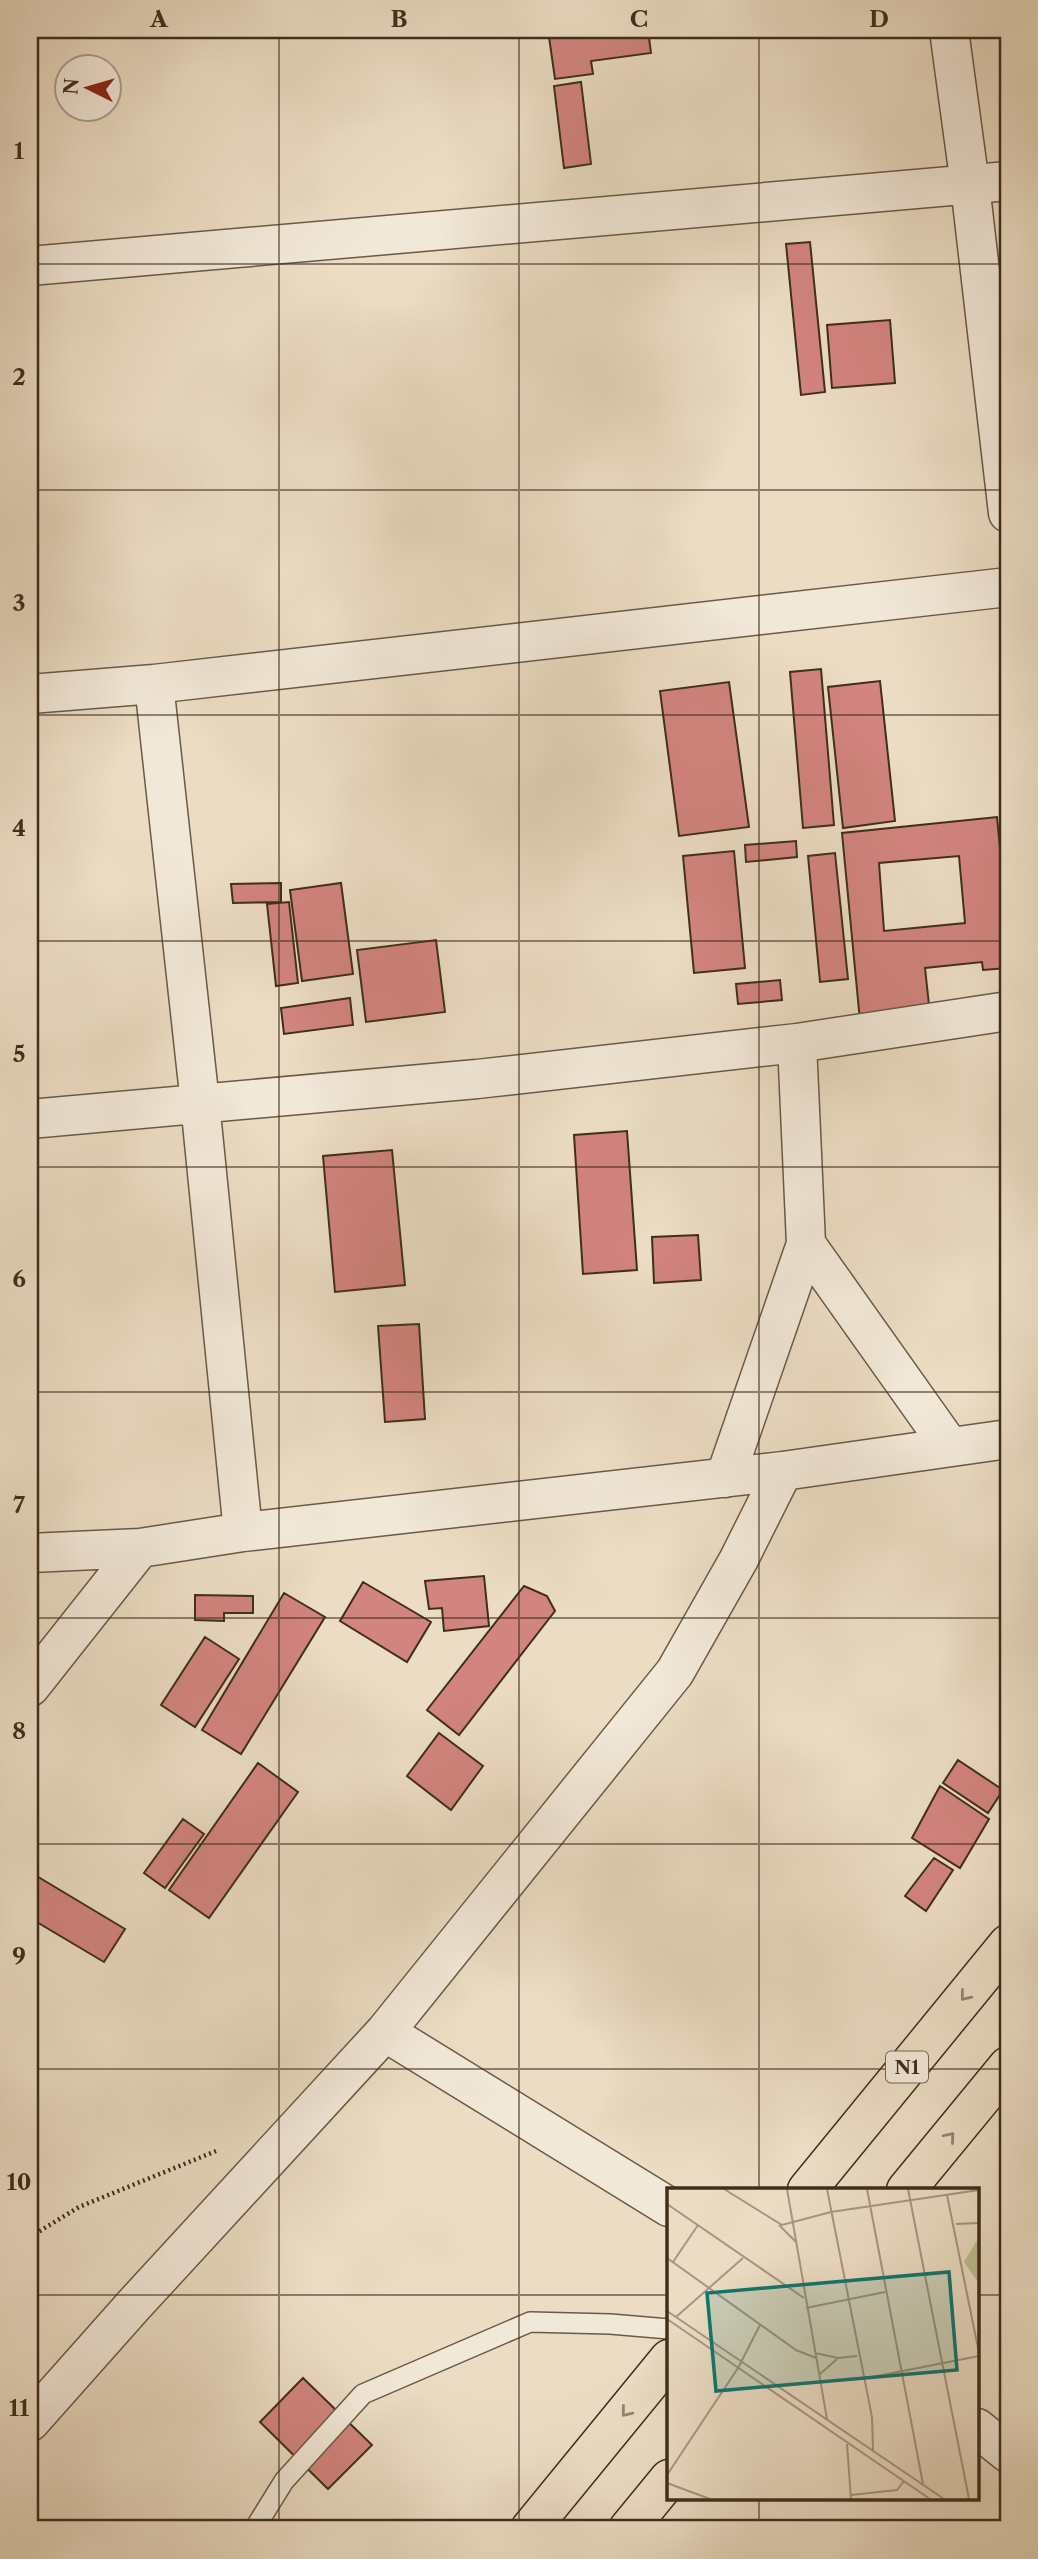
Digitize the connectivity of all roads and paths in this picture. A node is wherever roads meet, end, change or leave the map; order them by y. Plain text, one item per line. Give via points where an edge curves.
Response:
1 (949, 30) edge
2 (1008, 181) edge
3 (970, 185) junction
4 (30, 266) edge
5 (1008, 513) edge
6 (1008, 587) edge
7 (154, 684) junction
8 (30, 694) edge
9 (1008, 1011) edge
10 (797, 1043) junction
11 (200, 1104) junction
12 (30, 1119) edge
13 (806, 1244) junction
14 (1008, 1439) edge
15 (950, 1447) junction
16 (783, 1471) junction
17 (724, 1478) junction
18 (243, 1532) junction
19 (140, 1548) junction
20 (30, 1553) edge
21 (30, 1687) edge
22 (1008, 1944) edge
23 (385, 2032) junction
24 (1008, 2066) edge
25 (220, 2149) dead end
26 (809, 2188) edge
27 (908, 2188) edge
28 (667, 2206) edge
29 (30, 2237) edge
30 (667, 2329) edge
31 (667, 2361) edge
32 (30, 2422) edge
33 (978, 2429) edge
34 (1008, 2453) edge
35 (667, 2481) edge
36 (257, 2529) edge
37 (530, 2529) edge
38 (628, 2529) edge

1 - 3 street
2 - 3 street
3 - 4 street
3 - 5 street
6 - 7 street
7 - 8 street
7 - 11 street
9 - 10 street
10 - 11 street
10 - 13 street
11 - 12 street
11 - 18 street
13 - 15 street
13 - 17 street
14 - 15 street
15 - 16 street
16 - 17 street
16 - 23 street via 676,1672
17 - 18 street
18 - 19 street
19 - 20 street
19 - 21 street
22 -> 26 highway, N1
23 - 28 street
23 - 32 street
27 -> 24 highway
25 - 29 path via 79,2207
30 - 36 lane via 530,2322 363,2394 284,2481
31 -> 37 highway
33 - 34 street
35 - 38 highway

